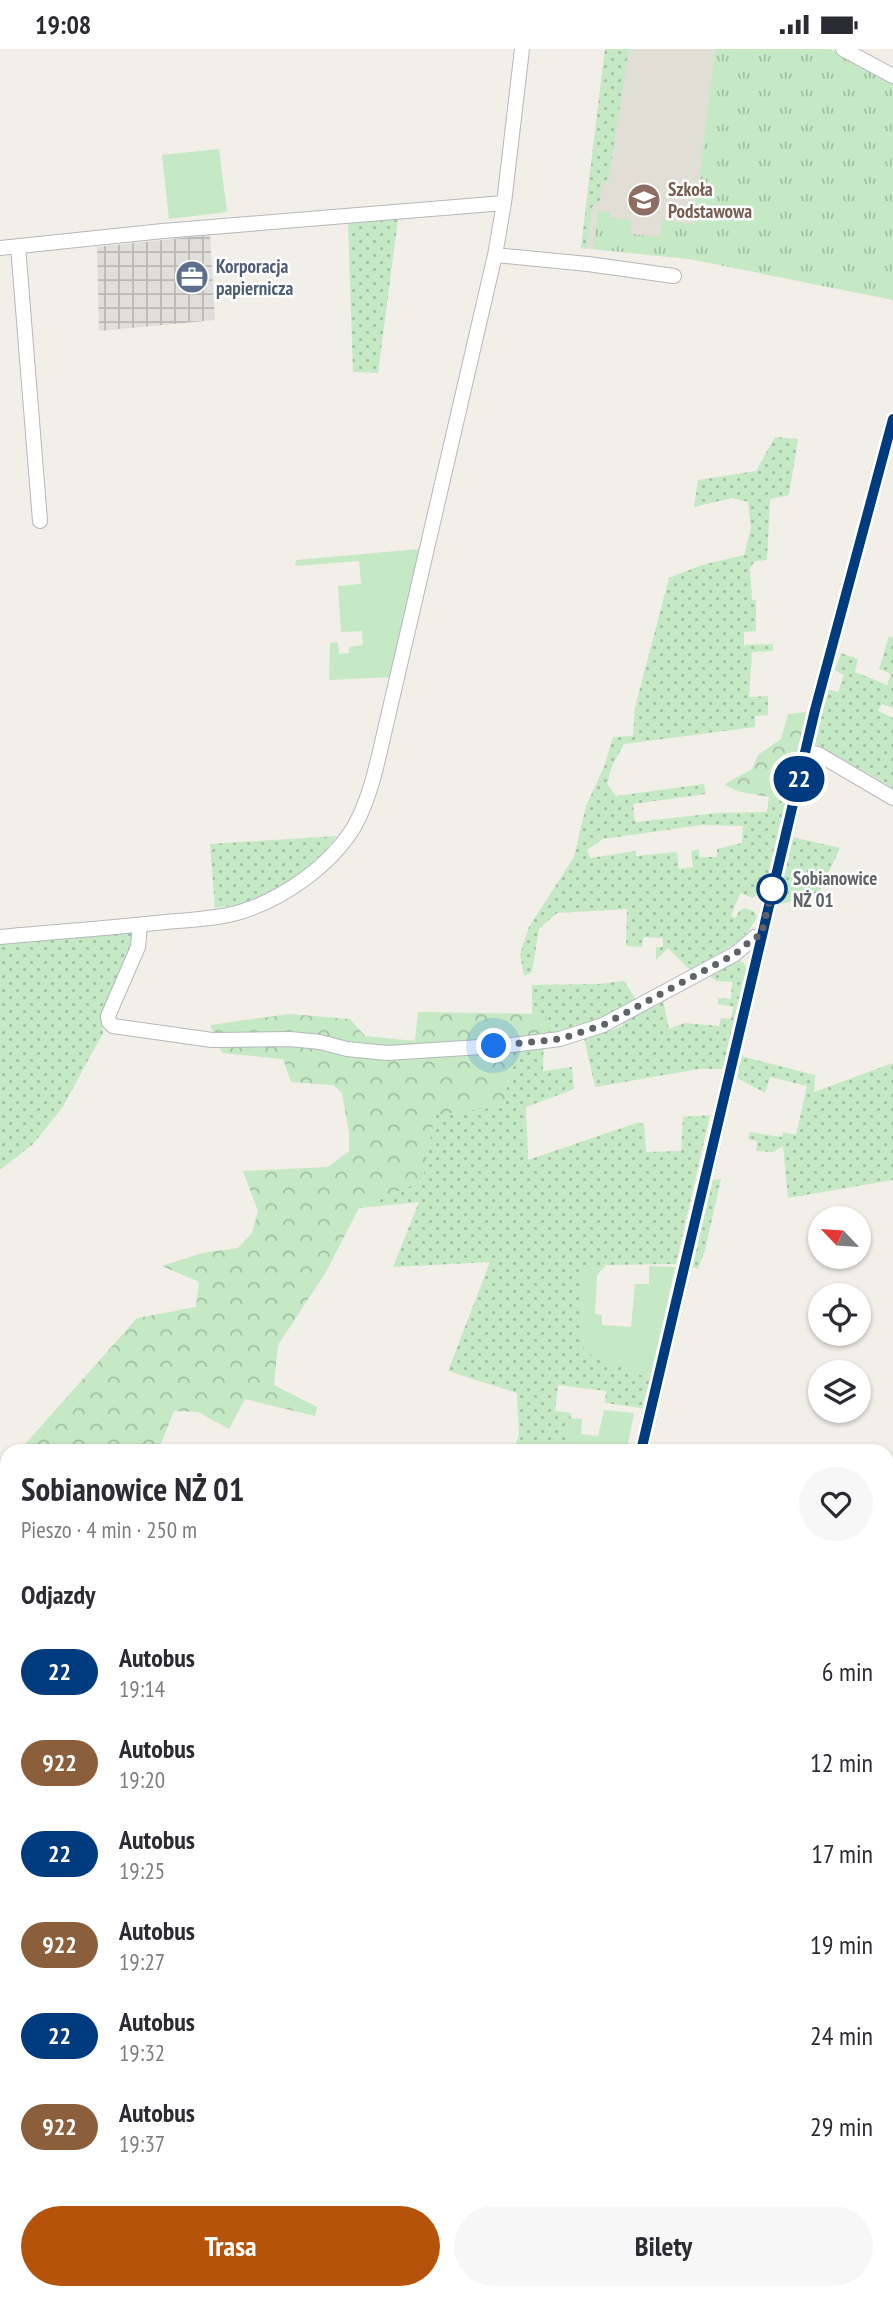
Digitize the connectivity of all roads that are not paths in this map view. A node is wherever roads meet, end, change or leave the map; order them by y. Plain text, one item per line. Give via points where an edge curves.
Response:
1 (522, 49) edge
2 (843, 49) edge
3 (893, 76) edge
4 (504, 202) junction
5 (18, 246) junction
6 (0, 248) edge
7 (495, 255) junction
8 (674, 276) dead end
9 (893, 419) edge
10 (40, 521) dead end
11 (805, 751) junction
12 (893, 798) edge
13 (140, 925) junction
14 (761, 936) junction
15 (0, 937) edge
16 (735, 954) junction
17 (754, 965) junction
18 (643, 1444) edge

1 - 4 street
2 - 3 street
4 - 5 street
4 - 7 street
5 - 6 street
5 - 10 street
7 - 8 street
7 - 13 street via 380,751 361,813 341,843 316,868 266,901 223,916
9 - 11 street
11 - 12 street
11 - 14 street
13 - 15 street
13 - 16 street via 130,970 108,1016 113,1026 212,1040 290,1039 387,1053 560,1039 614,1020
14 - 16 street
14 - 17 street
16 - 17 street
17 - 18 street

